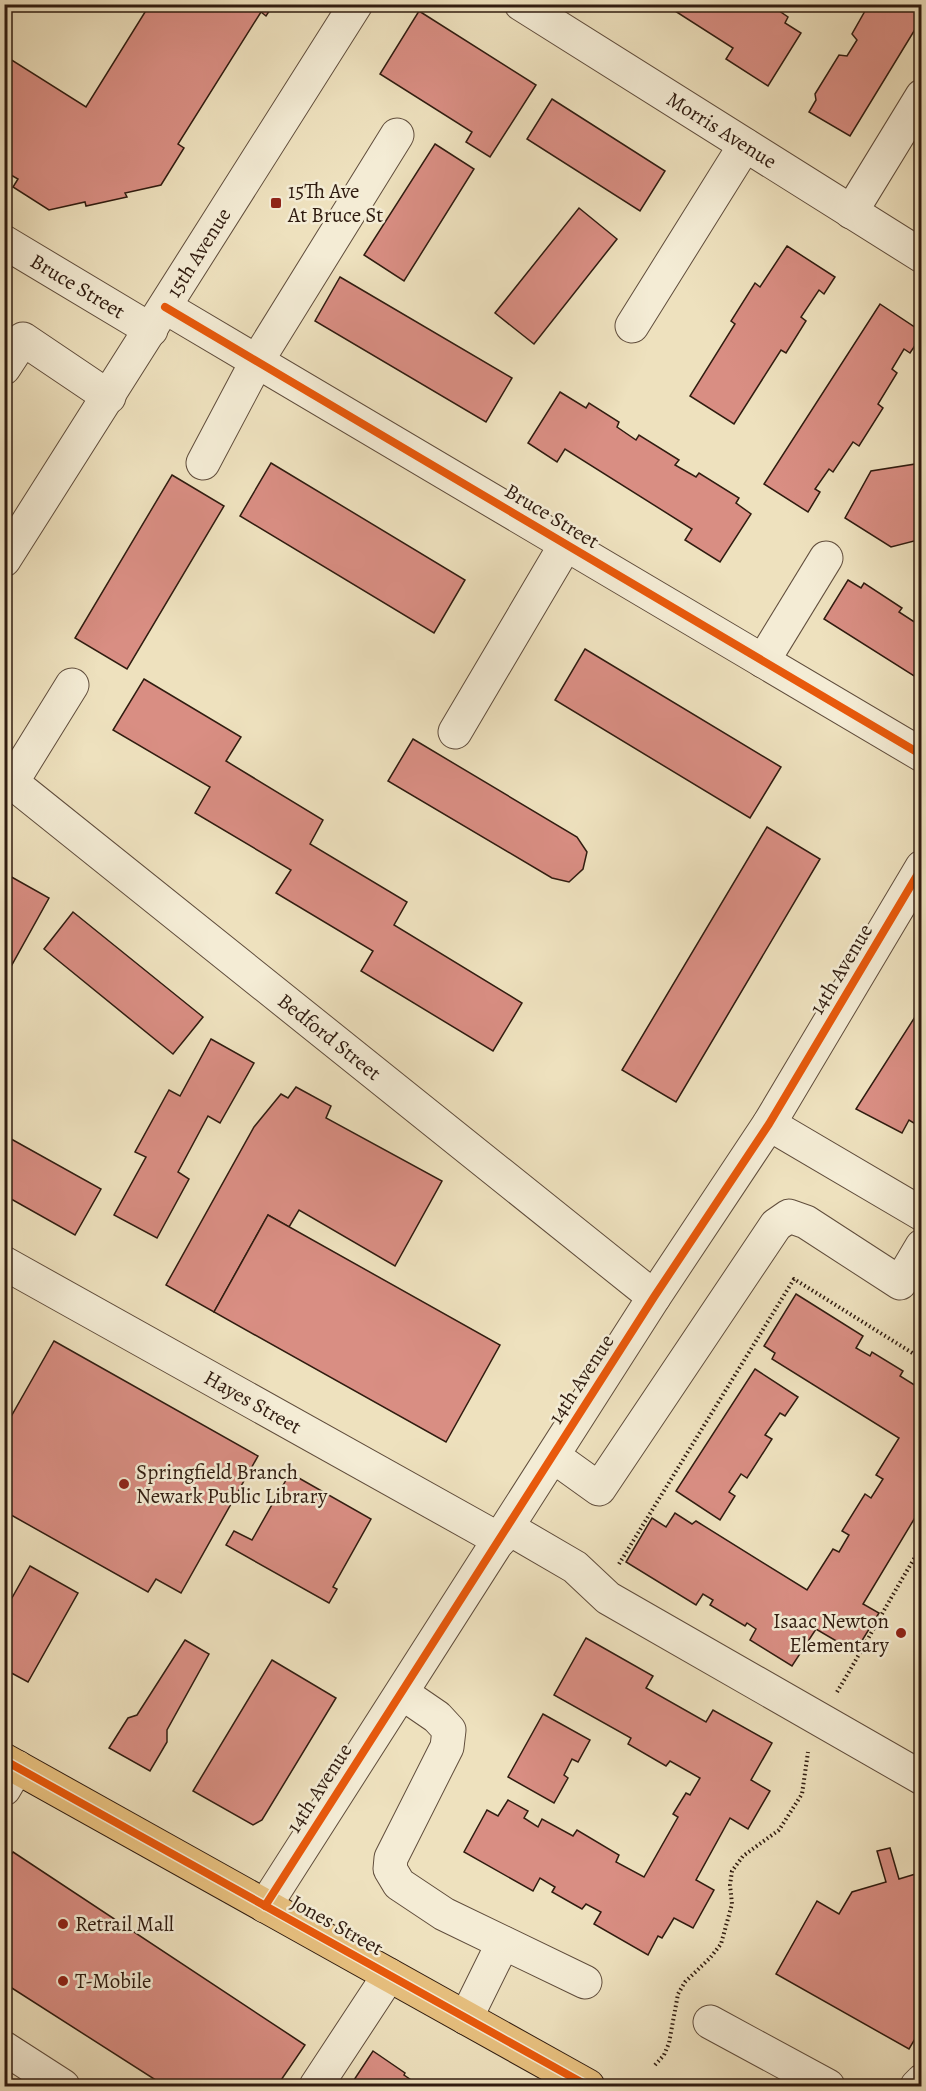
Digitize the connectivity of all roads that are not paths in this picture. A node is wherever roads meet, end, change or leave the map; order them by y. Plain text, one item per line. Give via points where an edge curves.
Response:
1 (356, 4) edge
2 (521, 4) edge
3 (921, 96) edge
4 (397, 135) dead end
5 (745, 145) junction
6 (851, 212) junction
7 (4, 242) edge
8 (921, 256) edge
9 (158, 318) junction
10 (632, 326) dead end
11 (257, 361) junction
12 (4, 368) edge
13 (109, 397) junction
14 (203, 463) dead end
15 (566, 544) junction
16 (826, 558) dead end
17 (4, 560) edge
18 (763, 661) junction
19 (72, 685) dead end
20 (455, 732) dead end
21 (921, 755) edge
22 (8, 779) edge
23 (921, 867) edge
24 (769, 1124) junction
25 (921, 1214) edge
26 (921, 1246) edge
27 (4, 1263) edge
28 (654, 1297) junction
29 (553, 1456) junction
30 (504, 1534) junction
31 (402, 1693) junction
32 (9, 1772) edge
33 (921, 1778) edge
34 (265, 1906) junction
35 (503, 1943) junction
36 (389, 1975) junction
37 (585, 1982) dead end
38 (466, 2018) junction
39 (710, 2022) dead end
40 (4, 2048) edge
41 (542, 2061) junction
42 (921, 2081) edge
43 (63, 2086) edge
44 (316, 2086) edge
45 (561, 2086) edge
46 (588, 2086) edge
47 (607, 2086) edge
48 (828, 2086) edge
49 (917, 2086) edge

1 - 9 street, 15th Avenue
2 - 5 street, Morris Avenue
3 - 6 street
4 - 11 street
5 - 6 street, Morris Avenue
5 - 10 street
6 - 8 street, Morris Avenue
7 - 9 street, Bruce Street
9 - 11 street, Bruce Street
9 - 13 street, 15th Avenue
11 - 14 street
11 - 15 street, Bruce Street
12 - 13 street via 23,339
13 - 17 street, 15th Avenue
15 - 18 street, Bruce Street
15 - 20 street
16 - 18 street
18 - 21 street, Bruce Street
19 - 22 street
22 - 28 street, Bedford Street
23 - 24 street, 14th Avenue
24 - 25 street
24 - 28 street, 14th Avenue
26 - 29 street via 900,1283 806,1222 789,1216 776,1224 599,1489
27 - 30 street, Hayes Street
28 - 29 street, 14th Avenue
29 - 30 street, 14th Avenue
30 - 31 street, 14th Avenue
30 - 33 street, Hayes Street via 575,1567 608,1599
31 - 34 street, 14th Avenue
31 - 35 street via 449,1730 447,1747 404,1828 390,1869 399,1884 444,1914
32 - 34 main road, Jones Street
34 - 36 main road, Jones Street
35 - 37 street
35 - 38 street
36 - 38 main road, Jones Street
36 - 44 street
38 - 41 main road, Jones Street
39 - 48 street
40 - 43 street
41 - 45 main road, Jones Street
41 - 46 main road, Jones Street
41 - 47 main road
42 - 49 street

